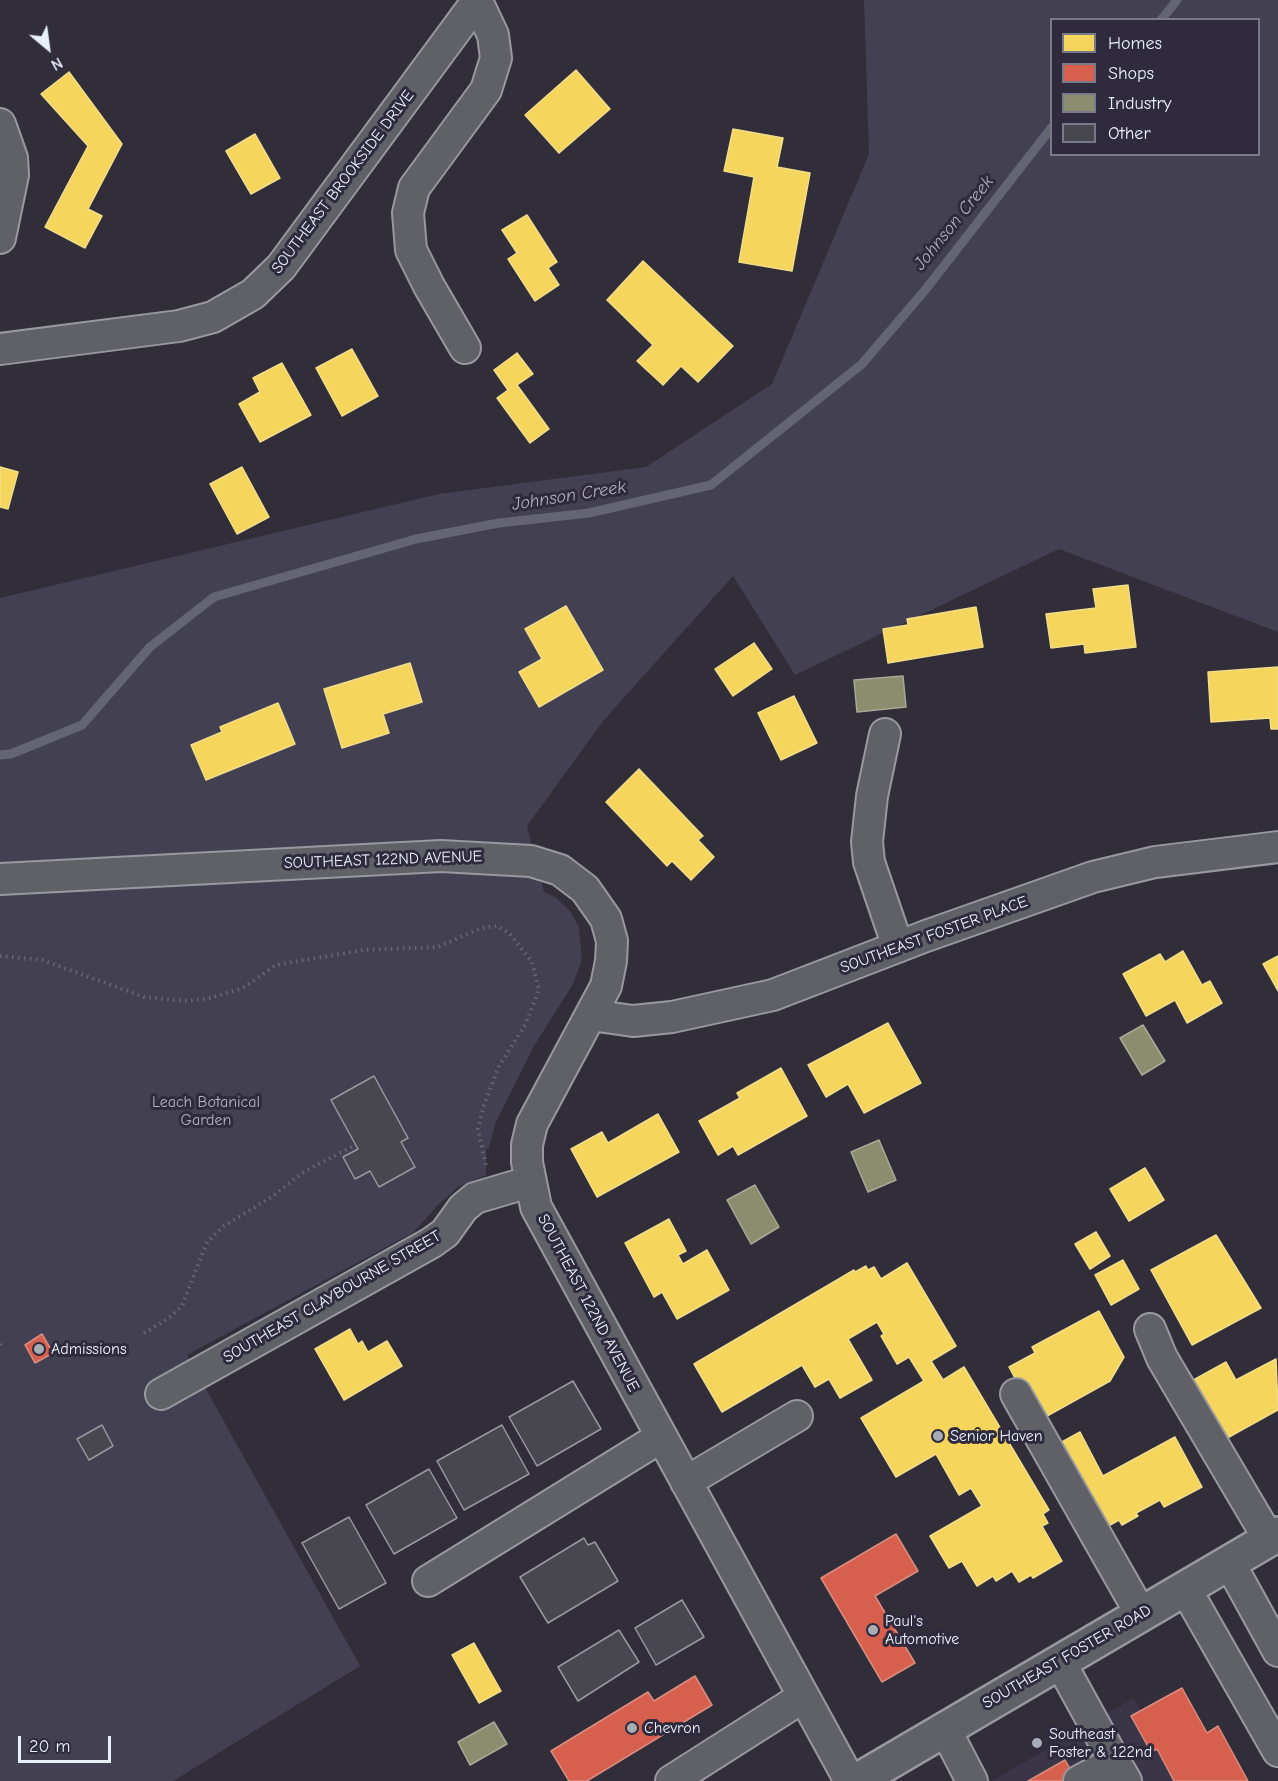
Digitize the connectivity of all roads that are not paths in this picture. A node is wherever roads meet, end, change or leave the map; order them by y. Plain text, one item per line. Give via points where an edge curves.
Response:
1 (477, 1) edge
2 (0, 124) edge
3 (0, 238) edge
4 (465, 348) dead end
5 (0, 349) edge
6 (885, 734) dead end
7 (1278, 847) edge
8 (0, 879) edge
9 (898, 947) junction
10 (591, 1015) junction
11 (529, 1182) junction
12 (1150, 1329) dead end
13 (161, 1394) dead end
14 (1016, 1394) dead end
15 (797, 1416) dead end
16 (661, 1437) junction
17 (686, 1482) junction
18 (1273, 1536) edge
19 (1229, 1562) junction
20 (428, 1581) dead end
21 (1185, 1588) junction
22 (1142, 1614) junction
23 (1278, 1651) edge
24 (1060, 1662) junction
25 (803, 1697) junction
26 (945, 1730) junction
27 (1278, 1751) edge
28 (1120, 1771) edge
29 (671, 1781) edge
30 (850, 1781) edge
31 (857, 1781) edge
32 (972, 1781) edge
33 (1079, 1781) edge

1 - 4 street via 493,35 496,58 486,90 414,188 408,213 411,250
1 - 5 street, SOUTHEAST BROOKSIDE DRIVE via 281,267 248,298 213,317 179,326
2 - 3 street via 12,158 13,175
6 - 9 street via 867,842 869,862
7 - 9 street, SOUTHEAST FOSTER PLACE via 1155,862 1093,877
8 - 10 street, SOUTHEAST 122ND AVENUE via 441,856 531,861 576,880 606,919 612,941 611,961 606,986
9 - 10 street, SOUTHEAST FOSTER PLACE via 773,995 738,1003 672,1017 633,1020
10 - 11 street, SOUTHEAST 122ND AVENUE via 532,1124 526,1145
11 - 13 street, SOUTHEAST CLAYBOURNE STREET via 475,1198 445,1233 431,1243
11 - 16 street, SOUTHEAST 122ND AVENUE via 550,1235
12 - 18 street via 1162,1358
14 - 22 street
15 - 17 street
16 - 17 street, SOUTHEAST 122ND AVENUE
16 - 20 street
17 - 25 street, SOUTHEAST 122ND AVENUE
18 - 19 main road, SOUTHEAST FOSTER ROAD
19 - 21 main road, SOUTHEAST FOSTER ROAD
19 - 23 street
21 - 22 main road, SOUTHEAST FOSTER ROAD
21 - 27 street
22 - 24 main road, SOUTHEAST FOSTER ROAD
24 - 26 main road, SOUTHEAST FOSTER ROAD
24 - 28 street
25 - 29 street
25 - 30 street, SOUTHEAST 122ND AVENUE
26 - 31 main road, SOUTHEAST FOSTER ROAD
26 - 32 street
28 - 33 street

